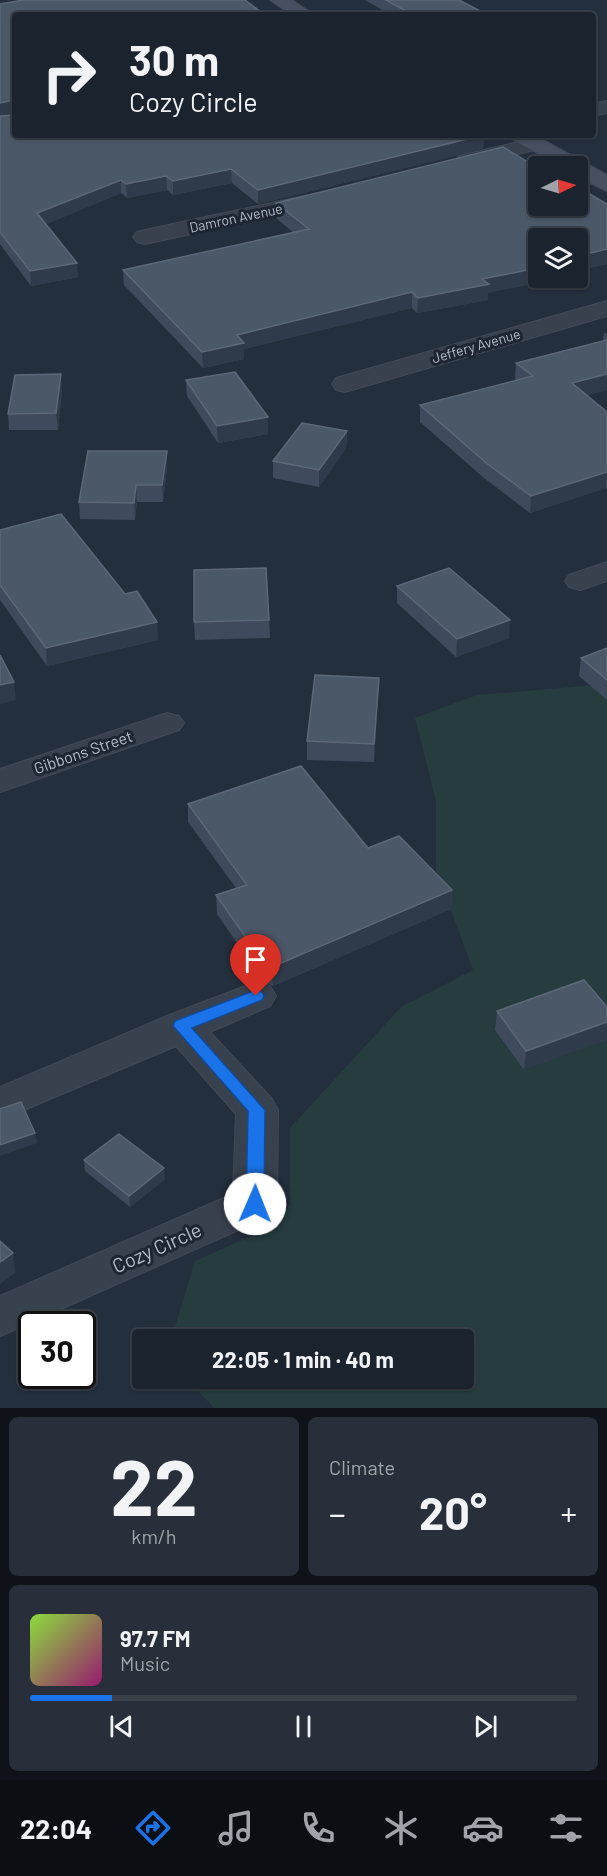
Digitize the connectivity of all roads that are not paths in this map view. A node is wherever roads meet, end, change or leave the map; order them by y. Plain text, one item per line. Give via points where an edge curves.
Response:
1 (279, 0) edge
2 (300, 12) edge
3 (527, 140) edge
4 (556, 156) edge
5 (445, 167) edge
6 (588, 174) edge
7 (607, 184) edge
8 (333, 196) edge
9 (145, 237) dead end
10 (607, 308) edge
11 (345, 384) dead end
12 (167, 723) dead end
13 (0, 781) edge
14 (256, 996) dead end
15 (181, 1026) junction
16 (0, 1104) edge
17 (0, 1317) edge

1 - 2 street
3 - 4 street
3 - 5 street
6 - 7 street
8 - 9 street, Damron Avenue
10 - 11 street, Jeffery Avenue
12 - 13 street, Gibbons Street
14 - 15 street
15 - 16 street
15 - 17 street, Cozy Circle via 256,1110 255,1204

